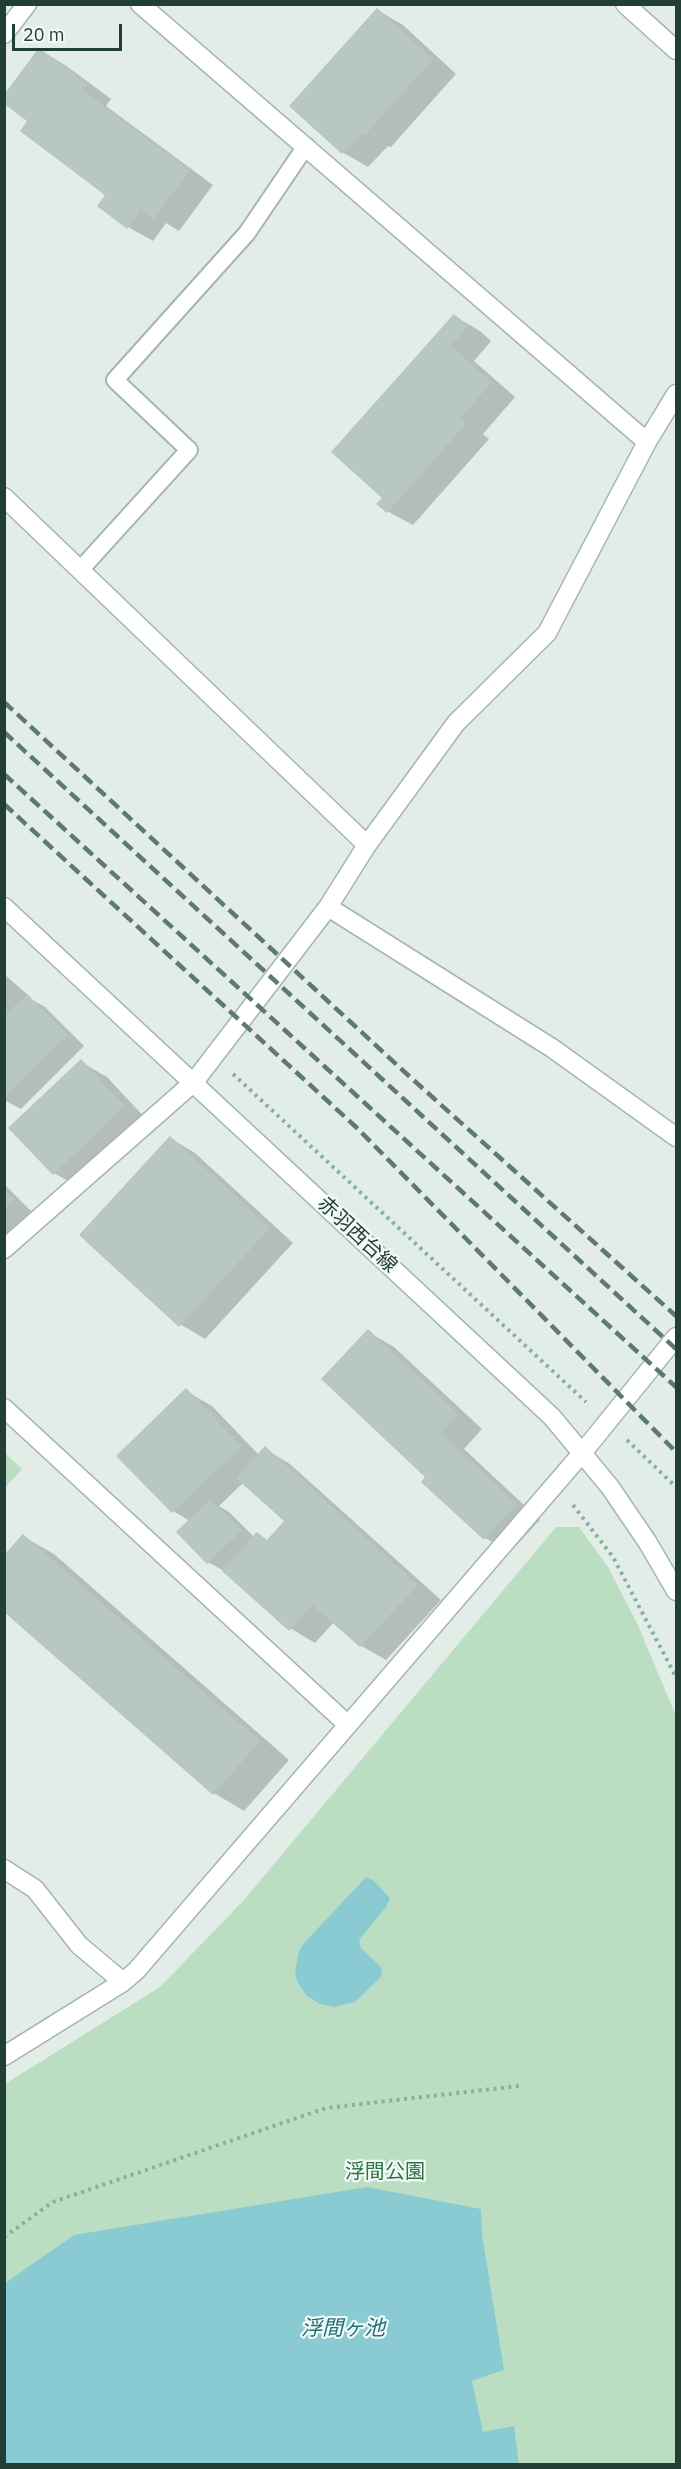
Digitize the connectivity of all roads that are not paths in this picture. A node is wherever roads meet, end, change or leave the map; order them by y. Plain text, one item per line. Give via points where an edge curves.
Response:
1 (27, 4) edge
2 (140, 4) edge
3 (626, 4) edge
4 (4, 34) edge
5 (676, 50) edge
6 (306, 146) junction
7 (676, 394) edge
8 (647, 442) junction
9 (4, 497) edge
10 (80, 570) junction
11 (367, 844) junction
12 (4, 907) edge
13 (328, 907) junction
14 (194, 1082) junction
15 (676, 1137) edge
16 (4, 1249) edge
17 (676, 1337) edge
18 (4, 1408) edge
19 (583, 1452) junction
20 (676, 1591) edge
21 (348, 1725) junction
22 (4, 1869) edge
23 (123, 1982) junction
24 (4, 2056) edge

1 - 4 street
2 - 6 street
3 - 5 street
6 - 8 street
6 - 10 lane via 247,233 115,380 189,450
7 - 8 street
8 - 11 street via 547,633 456,723
9 - 10 street
10 - 11 street
11 - 13 street
12 - 14 street, 赤羽西台線
13 - 14 street
13 - 15 street via 552,1048
14 - 16 street
14 - 19 street, 赤羽西台線 via 545,1410
17 - 19 street
18 - 21 street
19 - 20 street, 赤羽西台線 via 648,1543
19 - 21 street
21 - 23 street
22 - 23 street via 35,1888 79,1945
23 - 24 street

